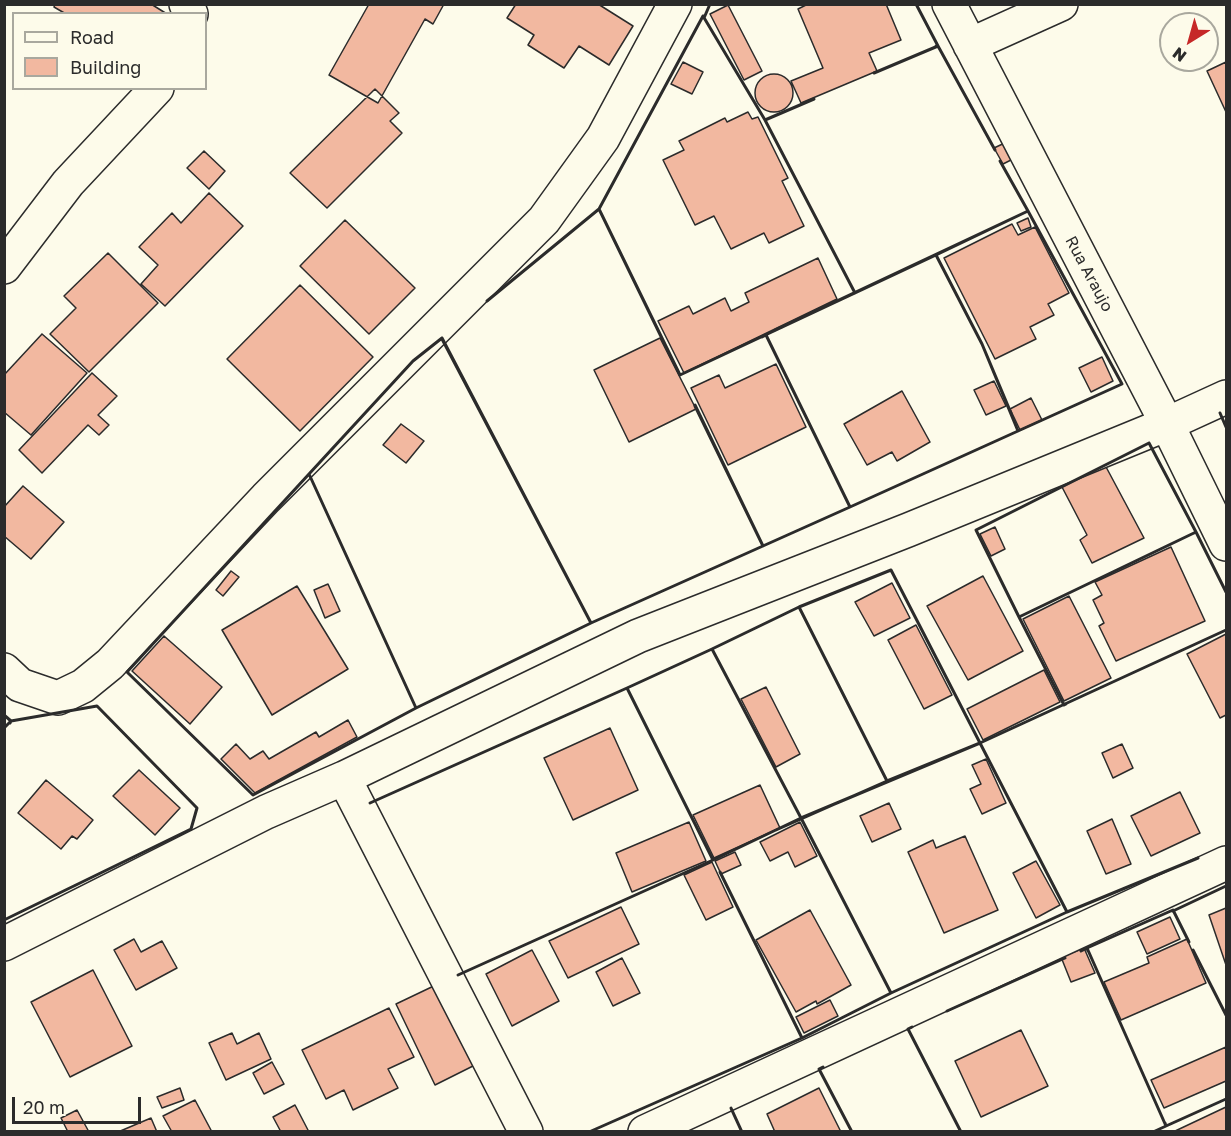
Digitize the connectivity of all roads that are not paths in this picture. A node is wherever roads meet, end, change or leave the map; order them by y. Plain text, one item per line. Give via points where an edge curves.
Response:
1 (675, 4) edge
2 (949, 4) edge
3 (1061, 4) edge
4 (970, 45) junction
5 (155, 90) edge
6 (4, 267) edge
7 (1227, 397) edge
8 (1167, 424) junction
9 (1227, 544) edge
10 (4, 670) edge
11 (344, 778) junction
12 (1227, 863) edge
13 (4, 944) edge
14 (526, 1131) edge
15 (645, 1131) edge

1 - 10 street via 603,138 544,220 266,498 110,663 83,686 58,698 20,685
2 - 4 street, Rua Araujo
3 - 4 street
4 - 8 street, Rua Araujo
5 - 6 street via 68,183
7 - 8 street
8 - 9 street, Rua Araujo
8 - 11 street via 638,636
11 - 13 street via 266,812
11 - 14 street
12 - 15 street

